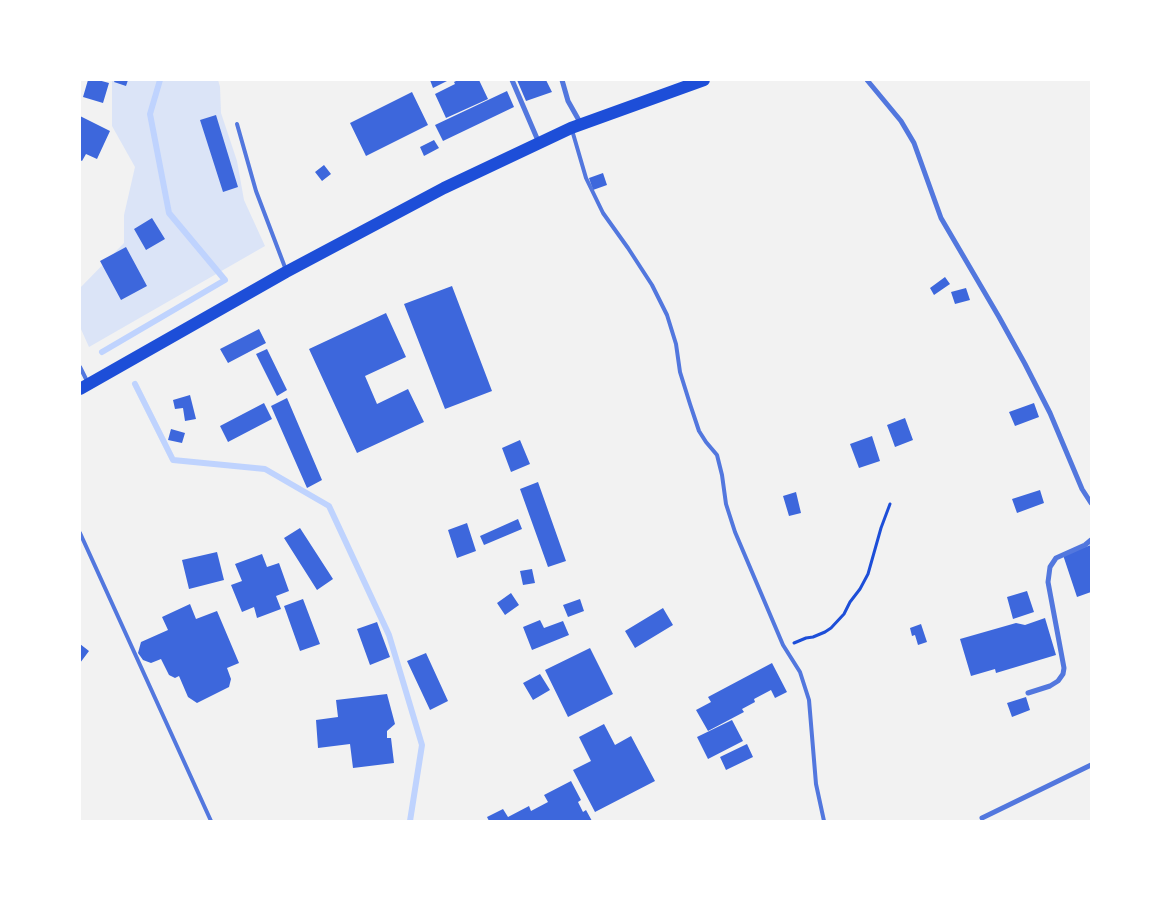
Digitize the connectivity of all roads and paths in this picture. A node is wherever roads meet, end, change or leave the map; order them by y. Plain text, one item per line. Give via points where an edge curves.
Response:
1 (512, 80) edge
2 (562, 80) edge
3 (704, 80) edge
4 (867, 80) edge
5 (238, 124) dead end
6 (576, 126) junction
7 (539, 144) junction
8 (286, 272) junction
9 (80, 367) edge
10 (84, 387) edge
11 (890, 504) dead end
12 (1091, 504) edge
13 (80, 533) edge
14 (1091, 540) edge
15 (785, 649) junction
16 (1028, 693) dead end
17 (1091, 765) edge
18 (982, 818) dead end
19 (212, 821) edge
20 (824, 821) edge

1 - 7 street
2 - 6 street
3 - 6 main road
4 - 12 street via 901,121 914,143 941,218 1025,364
5 - 8 lane via 256,190
6 - 7 main road
6 - 15 lane via 586,178 603,213 668,315 680,372 699,431 717,455 735,532
7 - 8 main road via 444,188
8 - 10 main road
9 - 10 lane
11 - 15 path via 868,574 844,614 825,632
13 - 19 lane
14 - 16 street via 1056,558 1050,567 1048,582 1063,674 1050,686
15 - 20 lane via 800,672 809,700 816,784
17 - 18 street

